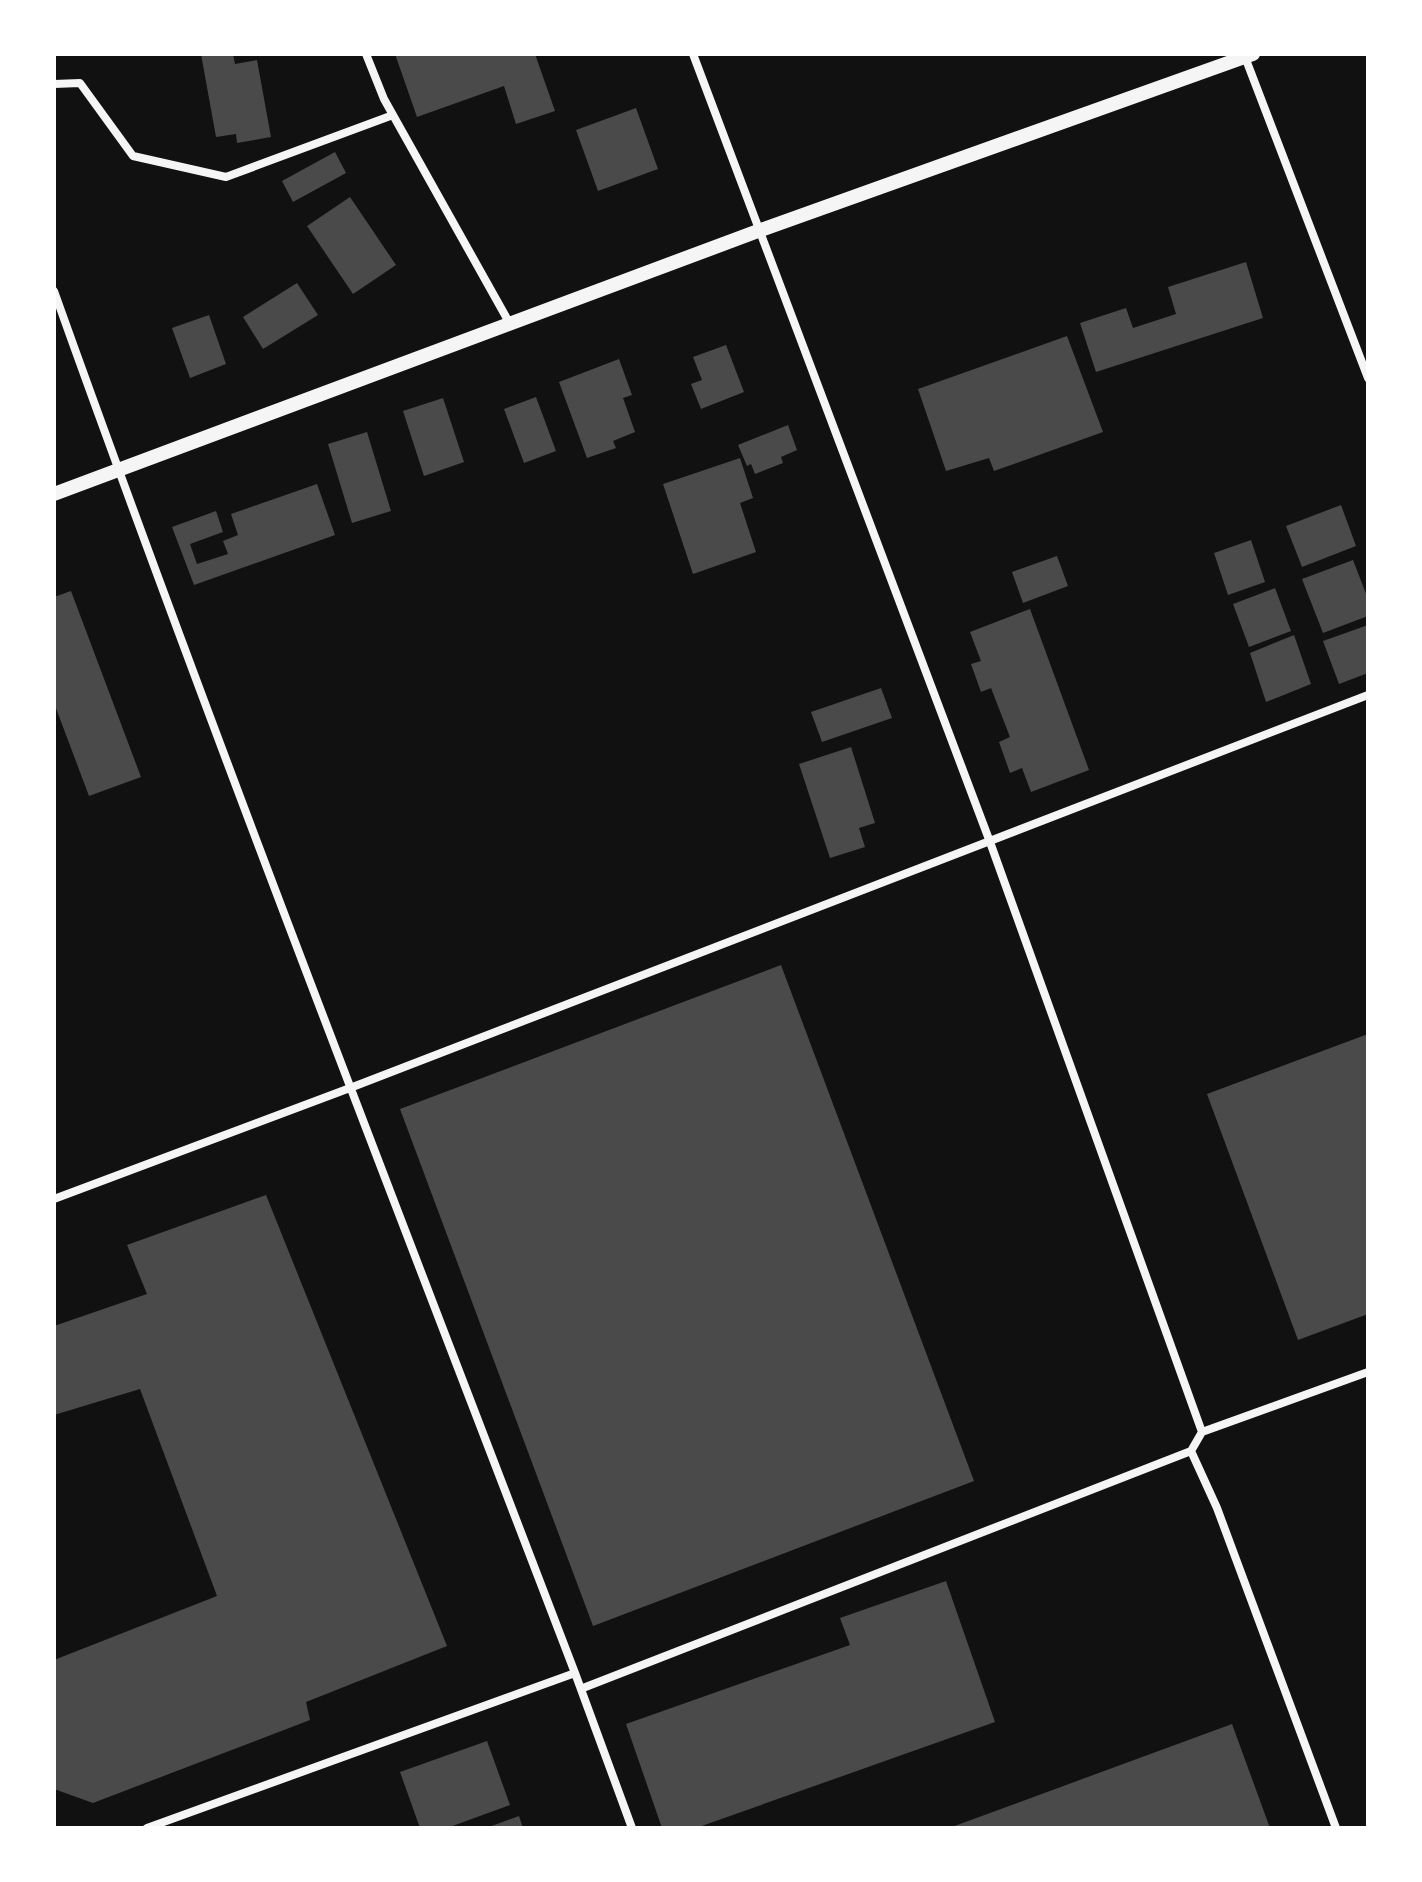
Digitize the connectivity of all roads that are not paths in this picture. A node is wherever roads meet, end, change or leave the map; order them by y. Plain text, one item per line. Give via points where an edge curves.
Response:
1 (366, 54) edge
2 (693, 54) edge
3 (1249, 56) edge
4 (54, 84) edge
5 (393, 115) junction
6 (758, 231) junction
7 (54, 291) edge
8 (510, 324) junction
9 (1368, 378) edge
10 (118, 471) junction
11 (54, 494) edge
12 (1368, 695) edge
13 (990, 842) junction
14 (350, 1088) junction
15 (54, 1199) edge
16 (1368, 1372) edge
17 (1202, 1432) junction
18 (1191, 1451) junction
19 (575, 1673) junction
20 (583, 1688) junction
21 (147, 1828) edge
22 (632, 1828) edge
23 (1336, 1828) edge

1 - 5 street
2 - 6 street
3 - 6 street
3 - 9 street
4 - 5 street via 80,83 133,156 226,177
5 - 8 street
6 - 8 street
6 - 13 street
7 - 10 street
8 - 10 street
10 - 11 street
10 - 14 street
12 - 13 street
13 - 14 street
13 - 17 street
14 - 15 street
14 - 19 street
16 - 17 street
17 - 18 street
18 - 20 street
18 - 23 street
19 - 20 street
19 - 21 street
20 - 22 street

